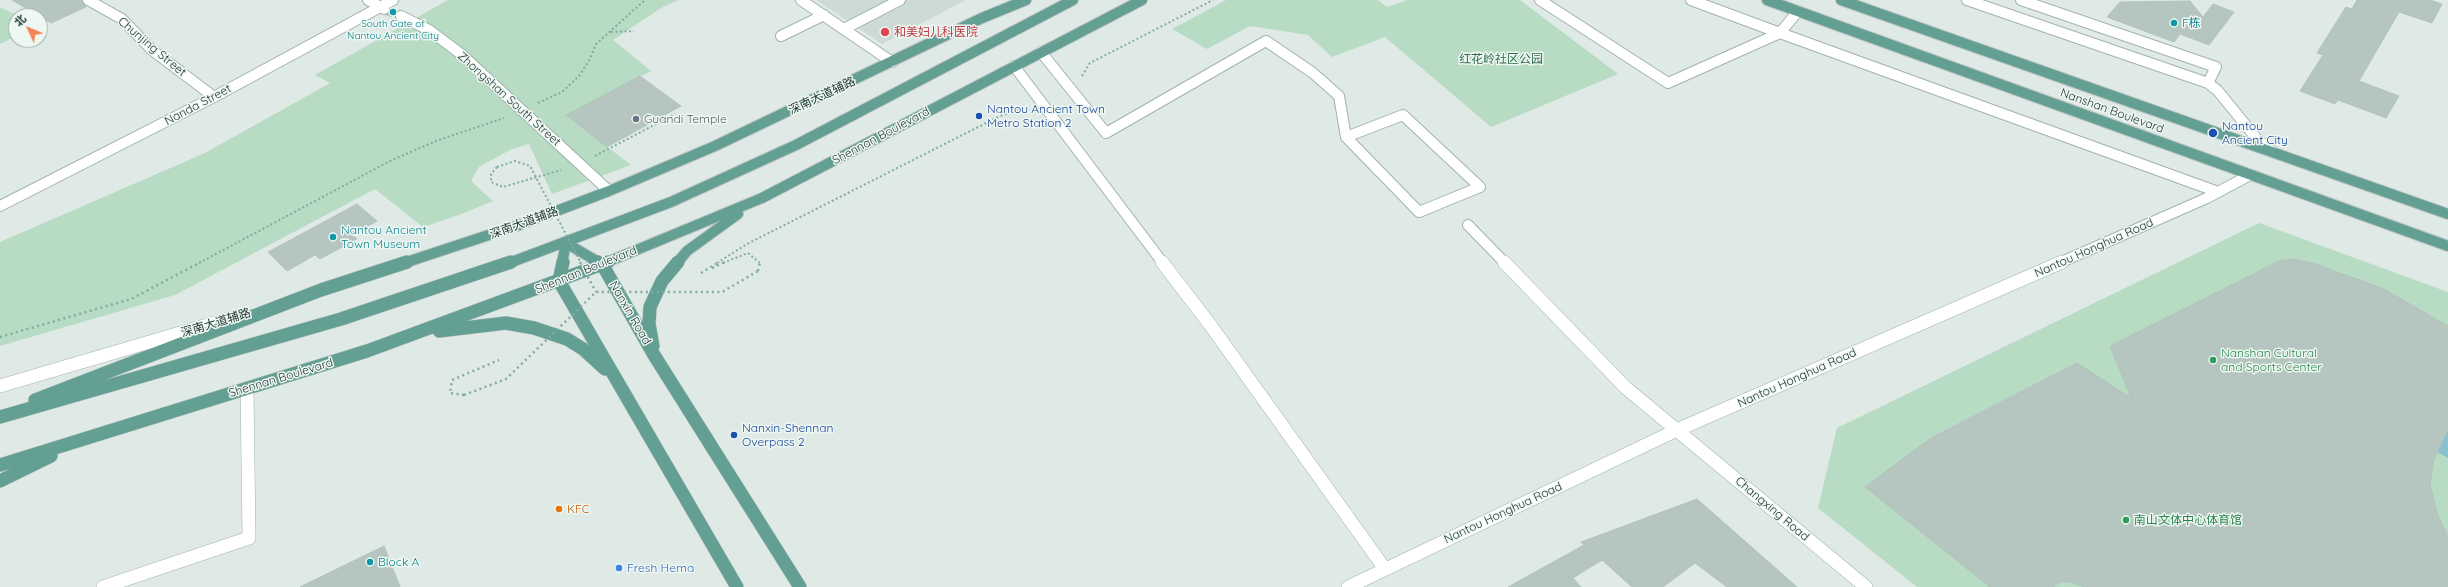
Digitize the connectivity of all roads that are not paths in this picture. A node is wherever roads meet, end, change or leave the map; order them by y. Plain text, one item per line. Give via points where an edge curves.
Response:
1 (88, 0) edge
2 (368, 0) edge
3 (393, 0) edge
4 (801, 0) edge
5 (900, 0) edge
6 (1026, 0) edge
7 (1073, 0) edge
8 (1142, 0) edge
9 (1540, 0) edge
10 (1691, 0) edge
11 (1767, 0) edge
12 (1841, 0) edge
13 (1967, 0) edge
14 (2021, 0) edge
15 (382, 8) junction
16 (1798, 11) junction
17 (824, 15) junction
18 (401, 16) tunnel mouth
19 (844, 29) junction
20 (1780, 33) junction
21 (781, 36) dead end
22 (1041, 52) junction
23 (892, 62) junction
24 (1014, 66) junction
25 (2208, 83) junction
26 (214, 97) junction
27 (1346, 137) junction
28 (2274, 153) junction
29 (2250, 175) junction
30 (609, 192) junction
31 (2218, 192) junction
32 (762, 198) junction
33 (0, 206) edge
34 (2448, 214) edge
35 (1468, 225) dead end
36 (566, 243) junction
37 (2448, 246) edge
38 (602, 264) junction
39 (559, 281) junction
40 (321, 290) junction
41 (367, 351) junction
42 (654, 355) junction
43 (613, 376) junction
44 (0, 386) edge
45 (247, 389) junction
46 (0, 413) edge
47 (0, 418) edge
48 (1677, 430) junction
49 (81, 441) junction
50 (0, 465) edge
51 (0, 481) edge
52 (1385, 569) junction
53 (103, 587) edge
54 (737, 587) edge
55 (800, 587) edge
56 (1348, 587) edge
57 (1866, 587) edge

1 - 26 street, Chunjing Street via 122,19 152,50
2 - 15 street
3 - 15 street, Nanda Street
4 - 17 street
5 - 19 street
6 - 23 main road, 深南大道辅路 via 982,18
7 - 36 main road via 742,171
8 - 22 main road, Shennan Boulevard
9 - 20 street via 1668,83
10 - 20 street
11 - 16 main road, Nanshan Boulevard
12 - 28 main road, Nanshan Boulevard
13 - 25 street
14 - 25 street via 2216,67
15 - 26 street, Nanda Street
16 - 20 street
16 - 29 main road, Nanshan Boulevard
17 - 19 street
17 - 21 street
18 - 30 street, Zhongshan South Street via 429,30 461,54
19 - 23 street
20 - 31 street
22 - 24 main road, Shennan Boulevard
22 - 27 street via 1106,133 1266,41 1313,73 1338,96
23 - 30 main road, 深南大道辅路 via 715,146
24 - 32 main road, Shennan Boulevard
24 - 52 street via 1211,326
25 - 28 street via 2218,91 2257,139
26 - 33 street, Nanda Street
27 - 27 street via 1419,212 1480,187 1403,115
28 - 34 main road, Nanshan Boulevard
29 - 31 street, Nantou Honghua Road
29 - 37 main road, Nanshan Boulevard
30 - 40 main road, 深南大道辅路 via 525,223
31 - 48 street, Nantou Honghua Road
32 - 38 main road, Shennan Boulevard
32 - 42 main road via 687,251 662,281 650,307 649,324
35 - 48 street, Changxing Road via 1626,388
36 - 38 main road, Nanxin Road
36 - 39 main road
36 - 47 main road via 450,284 341,318
38 - 39 main road, Shennan Boulevard
38 - 42 main road, Nanxin Road
39 - 41 main road, Shennan Boulevard
39 - 43 main road
40 - 44 street, 深南大道辅路
40 - 46 main road
41 - 43 main road via 438,331 506,323 550,332 567,339 583,349
41 - 45 main road, Shennan Boulevard
42 - 55 main road, Nanxin Road
43 - 54 main road
45 - 49 main road, Shennan Boulevard
45 - 53 street via 249,538
48 - 52 street, Nantou Honghua Road
48 - 57 street, Changxing Road
49 - 50 main road, Shennan Boulevard
49 - 51 main road
52 - 56 street, Nantou Honghua Road

